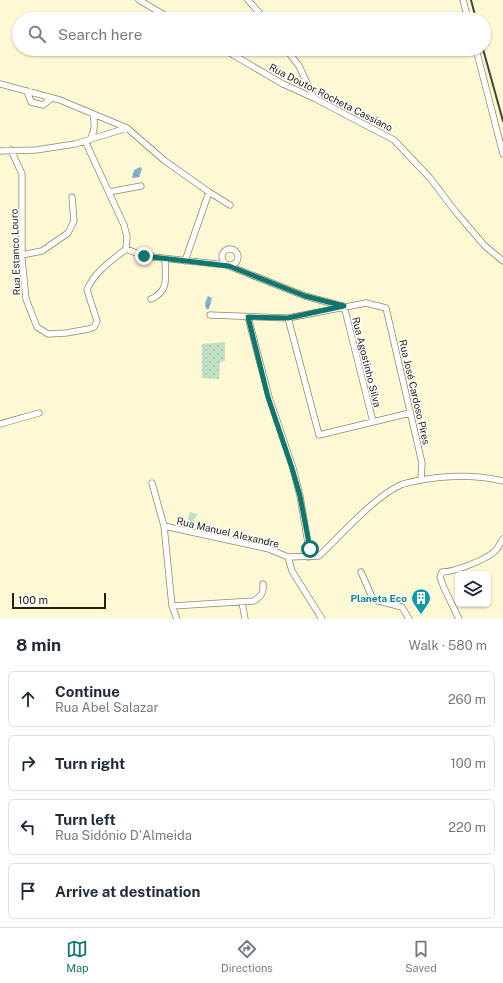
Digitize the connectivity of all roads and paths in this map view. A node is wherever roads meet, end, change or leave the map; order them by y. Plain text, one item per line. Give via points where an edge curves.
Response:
1 (138, 0) edge
2 (248, 0) edge
3 (463, 0) edge
4 (159, 12) edge
5 (259, 12) edge
6 (466, 12) edge
7 (235, 56) edge
8 (291, 56) edge
9 (478, 56) edge
10 (0, 84) edge
11 (27, 91) junction
12 (52, 98) junction
13 (314, 98) junction
14 (93, 114) junction
15 (127, 128) junction
16 (87, 140) junction
17 (11, 150) junction
18 (0, 151) edge
19 (503, 154) edge
20 (140, 186) dead end
21 (109, 192) junction
22 (209, 192) junction
23 (72, 197) dead end
24 (230, 205) dead end
25 (126, 249) junction
26 (22, 255) junction
27 (165, 258) junction
28 (185, 261) junction
29 (503, 261) edge
30 (151, 299) dead end
31 (344, 306) junction
32 (210, 315) dead end
33 (248, 317) junction
34 (288, 318) junction
35 (39, 413) dead end
36 (410, 413) junction
37 (373, 422) junction
38 (0, 424) edge
39 (421, 480) junction
40 (503, 481) edge
41 (152, 483) dead end
42 (164, 526) junction
43 (503, 539) edge
44 (308, 556) junction
45 (288, 557) junction
46 (360, 572) dead end
47 (264, 584) dead end
48 (242, 602) junction
49 (172, 606) junction
50 (177, 619) edge
51 (245, 619) edge
52 (322, 619) edge
53 (409, 619) edge
54 (459, 619) edge

1 - 4 street
2 - 5 street
3 - 6 street
7 - 13 street, Rua Doutor Rocheta Cassiano via 283,84
8 - 13 street
9 - 19 street
10 - 11 street
11 - 12 street
11 - 12 street via 30,102 43,105
12 - 14 street
13 - 29 street, Rua Doutor Rocheta Cassiano via 394,140 430,178 484,245
14 - 15 street
14 - 16 street via 94,132
15 - 16 street
15 - 22 street via 165,161
16 - 17 street via 36,150
16 - 21 street
17 - 18 street
17 - 26 street, Rua Estanco Louro via 22,174
20 - 21 street
21 - 25 street via 124,225
22 - 24 street
22 - 28 street
23 - 26 street via 74,220 68,233 42,251
25 - 26 street, Rua Estanco Louro via 97,274 88,286 97,321 94,327 66,333 48,334 37,327 26,299
25 - 27 street via 144,256
27 - 28 street
27 - 30 street via 165,287 160,294
28 - 31 street via 227,265 305,296
31 - 34 street
31 - 36 street, Rua José Cardoso Pires via 366,303 386,308
31 - 37 street, Rua Agostinho Silva
32 - 33 street
33 - 34 street
33 - 44 street via 268,397 300,496 310,549
34 - 37 street via 319,435
35 - 38 street
36 - 37 street
36 - 39 street, Rua José Cardoso Pires via 422,463
39 - 40 street via 456,475
39 - 44 street via 403,484 388,493 319,556
41 - 42 street
42 - 45 street, Rua Manuel Alexandre via 269,549
42 - 49 street
43 - 54 street via 495,552 459,569 442,572 440,576 444,588
44 - 45 street
45 - 52 street, Rua Manuel Alexandre via 292,571
46 - 53 street via 375,600 402,607
47 - 48 street via 263,593 259,597 254,601
48 - 49 street
48 - 51 street
49 - 50 street

